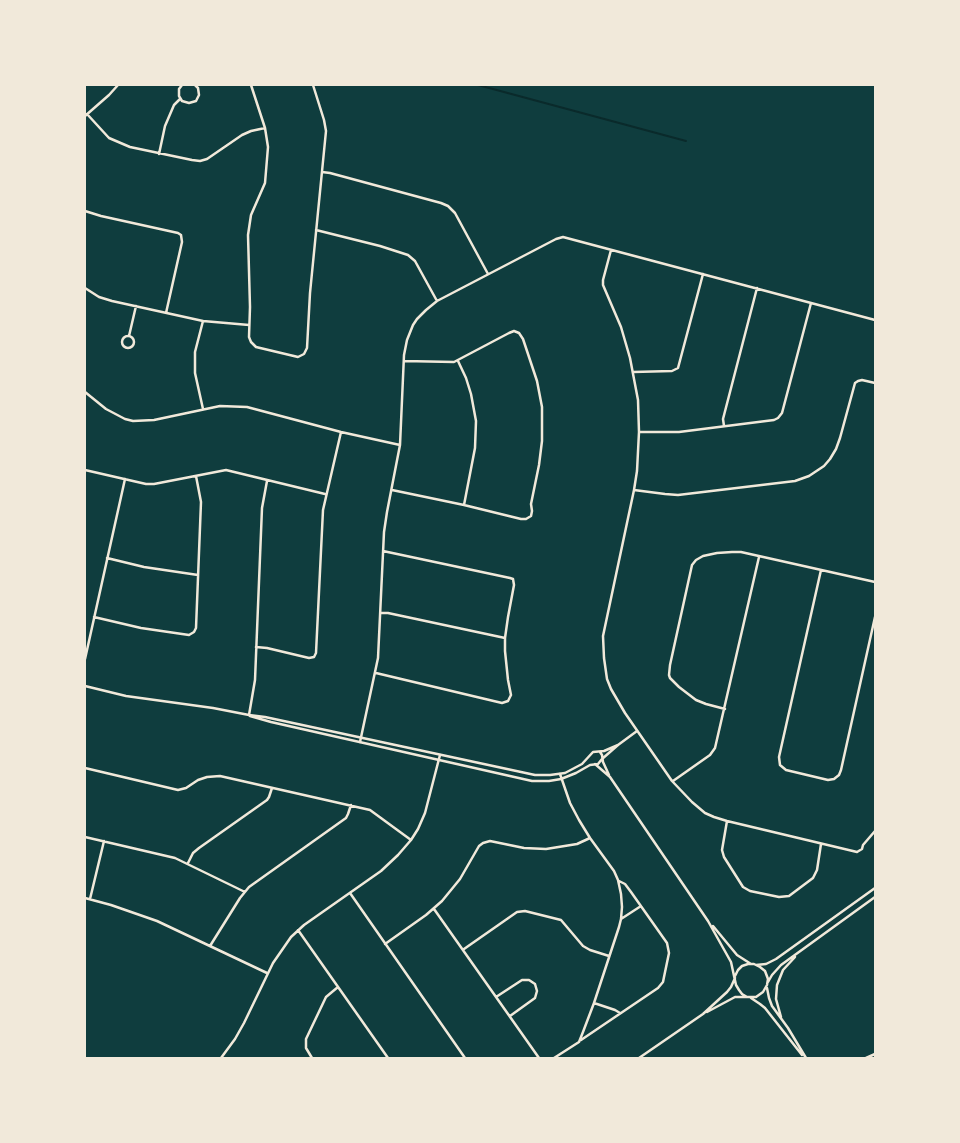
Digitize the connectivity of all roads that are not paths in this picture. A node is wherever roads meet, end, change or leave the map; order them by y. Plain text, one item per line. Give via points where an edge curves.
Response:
1 (118, 85) edge
2 (182, 85) edge
3 (195, 85) edge
4 (251, 85) edge
5 (313, 85) edge
6 (180, 99) junction
7 (86, 115) edge
8 (265, 128) junction
9 (159, 154) junction
10 (322, 172) junction
11 (85, 211) edge
12 (316, 230) junction
13 (611, 250) junction
14 (488, 274) junction
15 (704, 274) junction
16 (85, 288) edge
17 (757, 288) junction
18 (436, 301) junction
19 (811, 303) junction
20 (136, 306) junction
21 (166, 313) junction
22 (875, 320) edge
23 (202, 321) junction
24 (249, 326) junction
25 (129, 336) junction
26 (404, 361) junction
27 (458, 361) junction
28 (633, 372) junction
29 (875, 383) edge
30 (85, 392) edge
31 (203, 409) junction
32 (724, 426) junction
33 (341, 432) junction
34 (639, 432) junction
35 (400, 446) junction
36 (85, 470) edge
37 (196, 476) junction
38 (125, 479) junction
39 (267, 480) junction
40 (392, 490) junction
41 (634, 490) junction
42 (326, 494) junction
43 (464, 505) junction
44 (383, 551) junction
45 (759, 556) junction
46 (108, 558) junction
47 (821, 570) junction
48 (198, 574) junction
49 (875, 582) edge
50 (381, 613) junction
51 (875, 617) edge
52 (94, 618) junction
53 (505, 638) junction
54 (256, 647) junction
55 (85, 659) edge
56 (376, 673) junction
57 (85, 686) edge
58 (725, 709) junction
59 (249, 715) junction
60 (637, 731) junction
61 (361, 738) junction
62 (360, 742) junction
63 (618, 745) junction
64 (599, 752) junction
65 (590, 754) junction
66 (440, 755) junction
67 (602, 759) junction
68 (439, 760) junction
69 (595, 764) junction
70 (85, 768) edge
71 (560, 774) junction
72 (610, 777) junction
73 (562, 779) junction
74 (672, 781) junction
75 (272, 788) junction
76 (351, 805) junction
77 (727, 822) junction
78 (875, 831) edge
79 (85, 836) edge
80 (590, 838) junction
81 (411, 840) junction
82 (104, 841) junction
83 (822, 844) junction
84 (187, 863) junction
85 (618, 880) junction
86 (875, 888) edge
87 (245, 892) junction
88 (350, 893) junction
89 (85, 898) edge
90 (875, 898) edge
91 (90, 899) junction
92 (641, 906) junction
93 (434, 909) junction
94 (621, 919) junction
95 (708, 921) junction
96 (298, 930) junction
97 (385, 944) junction
98 (210, 946) junction
99 (463, 950) junction
100 (803, 950) junction
101 (610, 956) junction
102 (752, 964) junction
103 (756, 965) junction
104 (267, 973) junction
105 (735, 977) junction
106 (768, 984) junction
107 (338, 987) junction
108 (496, 997) junction
109 (748, 997) junction
110 (594, 1003) junction
111 (620, 1014) junction
112 (703, 1014) junction
113 (510, 1016) junction
114 (783, 1020) junction
115 (579, 1042) junction
116 (875, 1054) edge
117 (222, 1058) edge
118 (312, 1058) edge
119 (388, 1058) edge
120 (464, 1058) edge
121 (539, 1058) edge
122 (554, 1058) edge
123 (640, 1058) edge
124 (805, 1058) edge
125 (866, 1058) edge

1 - 7 street
2 - 6 street via 178,92
3 - 6 street via 199,91 196,101 186,103
4 - 8 street
5 - 10 street via 326,125
6 - 9 street via 165,126
7 - 9 street via 109,138
8 - 9 street via 242,135 200,161
8 - 24 street via 268,147 265,183 251,215 248,235
10 - 12 street
10 - 14 street via 448,206
11 - 21 street via 181,235
12 - 18 street via 408,255 415,261
12 - 24 street via 306,351 301,356 293,356 255,346 249,339
13 - 14 street via 559,238
13 - 15 street
13 - 28 street via 603,286 621,326
14 - 18 street
15 - 17 street
15 - 28 street via 678,368
16 - 20 street via 104,299
17 - 19 street
17 - 32 street via 723,419
18 - 26 street via 413,326
19 - 22 street
19 - 32 street via 781,416 774,420
20 - 21 street
20 - 25 street
21 - 23 street
23 - 24 street
23 - 31 street via 195,373
25 - 25 street via 122,341 128,348 134,341
26 - 27 street
26 - 35 street
27 - 43 street via 471,394 476,421 475,448
27 - 43 street via 509,333 519,333 530,358 542,407 540,465 531,516 524,519
28 - 34 street
29 - 41 street via 858,380 855,383 836,449 824,466 809,476 795,481 678,495
30 - 31 street via 106,409 134,421
31 - 33 street via 247,407
32 - 34 street via 675,432
33 - 35 street
33 - 42 street
34 - 41 street
35 - 40 street
36 - 38 street
37 - 38 street via 154,484
37 - 39 street via 226,470
37 - 48 street via 201,502
38 - 46 street
39 - 42 street
39 - 54 street via 262,508
40 - 43 street
40 - 44 street
41 - 60 street via 603,646 611,689
42 - 54 street via 316,654 308,658
44 - 50 street
44 - 53 street via 511,578 514,584
45 - 47 street
45 - 58 street
45 - 58 street via 717,553 694,562 668,671 670,678 696,700
46 - 48 street via 144,567
46 - 52 street
47 - 49 street
47 - 51 street via 779,757 780,765 786,770 828,780 838,775
48 - 52 street via 196,628 192,634
50 - 53 street
50 - 56 street
52 - 55 street
53 - 56 street via 511,694 502,703
54 - 59 street
56 - 61 street
57 - 59 street via 126,696
58 - 74 street via 713,752
59 - 61 street
59 - 62 street
60 - 63 street
60 - 74 street
61 - 62 street
61 - 66 street
62 - 68 street
63 - 64 street
63 - 67 street
64 - 65 street
64 - 67 street
65 - 69 street via 590,760
65 - 71 street via 580,765
66 - 68 street
66 - 71 street via 535,775
67 - 69 street
67 - 72 street
68 - 73 street via 532,781
68 - 81 street via 425,813
69 - 72 street
69 - 73 street
70 - 75 street via 174,790 216,775
71 - 73 street
72 - 95 street
73 - 80 street via 573,809
74 - 77 street via 699,808
75 - 76 street
75 - 84 street via 267,800 199,848
76 - 81 street via 374,812
76 - 87 street via 344,820
77 - 83 street
77 - 83 street via 722,850 743,886 750,891 779,898 789,896 813,878 818,870
78 - 83 street via 857,852
79 - 82 street
80 - 85 street
80 - 93 street via 577,844 546,849 485,842 479,846 456,885
81 - 88 street via 387,866
82 - 84 street
82 - 91 street
84 - 87 street
85 - 92 street via 625,884
85 - 94 street via 622,899
86 - 103 street via 776,959
87 - 98 street
88 - 96 street
88 - 97 street
89 - 91 street
90 - 100 street
91 - 98 street via 157,921
92 - 94 street
92 - 111 street via 668,946 669,953 663,982
93 - 97 street
93 - 99 street
94 - 101 street
95 - 102 street via 737,954
95 - 105 street via 730,960
96 - 104 street
96 - 107 street
97 - 120 street
98 - 104 street
99 - 101 street via 523,910 561,920 583,946
99 - 108 street
100 - 106 street via 776,970
100 - 114 street via 785,967 778,982 776,999
101 - 110 street
102 - 103 street
102 - 105 street via 742,966
103 - 106 street via 765,971
104 - 117 street via 244,1023
105 - 109 street via 740,992
105 - 112 street via 731,988
106 - 109 street via 760,995
106 - 114 street via 769,999
107 - 118 street via 326,997 306,1041
107 - 119 street
108 - 113 street
108 - 113 street via 522,980 535,984 535,998
109 - 112 street via 735,997
109 - 124 street via 765,1008
110 - 111 street
110 - 115 street
111 - 115 street
112 - 123 street
113 - 121 street
114 - 124 street
115 - 122 street
116 - 125 street

